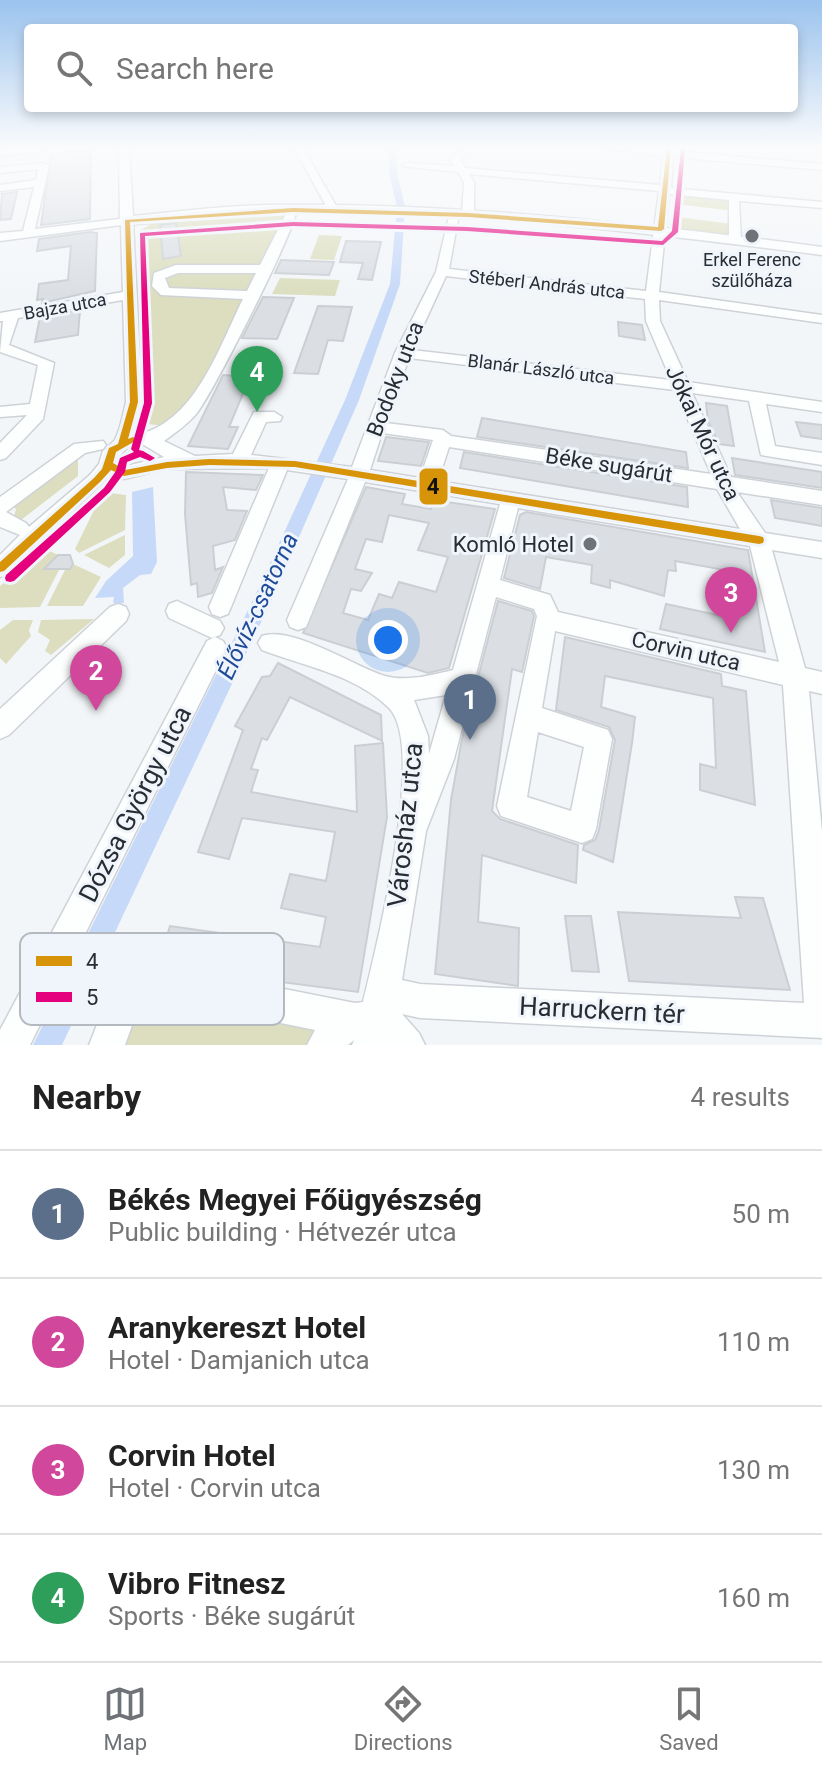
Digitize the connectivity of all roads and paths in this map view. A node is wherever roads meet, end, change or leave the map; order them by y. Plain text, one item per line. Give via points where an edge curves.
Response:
1 (36, 197) edge
2 (126, 197) edge
3 (326, 197) edge
4 (468, 197) edge
5 (665, 197) edge
6 (734, 197) joint
7 (822, 205) edge
8 (293, 210) junction
9 (334, 211) junction
10 (461, 214) junction
11 (127, 221) junction
12 (661, 229) junction
13 (28, 233) junction
14 (1, 240) edge
15 (735, 240) junction
16 (822, 251) edge
17 (266, 269) junction
18 (442, 272) junction
19 (130, 295) junction
20 (254, 295) junction
21 (652, 295) junction
22 (6, 316) edge
23 (822, 319) edge
24 (403, 353) junction
25 (680, 386) junction
26 (756, 397) junction
27 (134, 402) junction
28 (822, 407) edge
29 (37, 409) junction
30 (0, 412) edge
31 (274, 417) dead end
32 (377, 427) junction
33 (442, 440) junction
34 (122, 443) junction
35 (153, 443) junction
36 (97, 445) dead end
37 (0, 454) edge
38 (822, 459) edge
39 (239, 460) junction
40 (288, 463) junction
41 (108, 465) junction
42 (140, 470) junction
43 (359, 474) junction
44 (723, 483) junction
45 (427, 485) junction
46 (822, 498) edge
47 (511, 499) junction
48 (0, 507) edge
49 (0, 518) edge
50 (27, 532) junction
51 (759, 540) junction
52 (822, 550) edge
53 (0, 568) edge
54 (487, 585) junction
55 (552, 610) junction
56 (177, 611) dead end
57 (118, 614) dead end
58 (298, 620) dead end
59 (216, 628) junction
60 (270, 643) dead end
61 (795, 676) junction
62 (463, 679) junction
63 (822, 683) edge
64 (386, 688) junction
65 (528, 714) dead end
66 (0, 726) edge
67 (409, 850) junction
68 (66, 933) edge
69 (284, 1003) edge
70 (822, 1013) edge
71 (371, 1019) edge
72 (822, 1021) edge
73 (21, 1025) edge
74 (115, 1025) edge
75 (11, 1045) edge
76 (107, 1045) edge
77 (325, 1045) edge
78 (407, 1045) edge

1 - 13 street
2 - 11 main road
3 - 9 street
4 - 10 street, Bodoky utca
5 - 12 street, Jókai Mór utca
6 - 7 street
6 - 15 street
8 - 9 main road
8 - 11 main road
8 - 17 street
9 - 10 main road
10 - 12 main road
10 - 18 street, Bodoky utca
11 - 13 street
11 - 19 street
12 - 15 main road
12 - 21 street, Jókai Mór utca
13 - 14 street
15 - 16 main road
17 - 20 street
17 - 20 street via 176,269 159,276 159,286 166,292
18 - 21 street, Stéberl András utca
18 - 24 street, Bodoky utca
19 - 22 street, Bajza utca
19 - 27 street
20 - 35 street via 193,406
21 - 23 street, Stéberl András utca
21 - 25 street, Jókai Mór utca via 653,321
22 - 29 street via 1,347 46,363
24 - 25 street, Blanár László utca
24 - 32 street, Bodoky utca
25 - 26 street, Blanár László utca
25 - 44 street, Jókai Mór utca
26 - 28 street, Blanár László utca
26 - 38 street via 767,451
27 - 34 street
27 - 35 street
29 - 30 street
29 - 37 street via 35,419
31 - 39 street via 260,416
32 - 33 street, Béke sugárút via 443,436
32 - 43 street, Bodoky utca
33 - 44 street, Béke sugárút
33 - 45 street
34 - 35 street
34 - 41 street via 109,455
35 - 39 street via 184,457
35 - 42 street via 156,460
36 - 48 street via 80,448
39 - 40 street
39 - 42 street
40 - 43 street
40 - 59 street, Dózsa György utca
41 - 42 street via 117,472
41 - 50 street via 97,480
42 - 50 street via 114,479 60,522
43 - 45 street
43 - 58 street, Bodoky utca
44 - 46 street, Béke sugárút
44 - 51 street, Jókai Mór utca
45 - 47 street
47 - 51 street
47 - 54 street
49 - 50 street
50 - 53 street
51 - 52 street
51 - 61 street, Jókai Mór utca
54 - 55 street, Corvin utca
54 - 62 street
55 - 61 street, Corvin utca
55 - 65 street
56 - 59 street
57 - 66 street
59 - 68 street, Dózsa György utca
60 - 64 street
61 - 63 street, Corvin utca
61 - 70 street, Jókai Mór utca
62 - 64 street via 426,688
62 - 67 street
64 - 67 street, Városház utca via 405,708 416,733
67 - 71 street, Városház utca
69 - 71 street, Harruckern tér
71 - 72 street, Harruckern tér via 420,1001
71 - 77 street via 339,1028
71 - 78 street via 391,1025
73 - 75 street, Dózsa György utca
74 - 76 street, Harruckern tér

